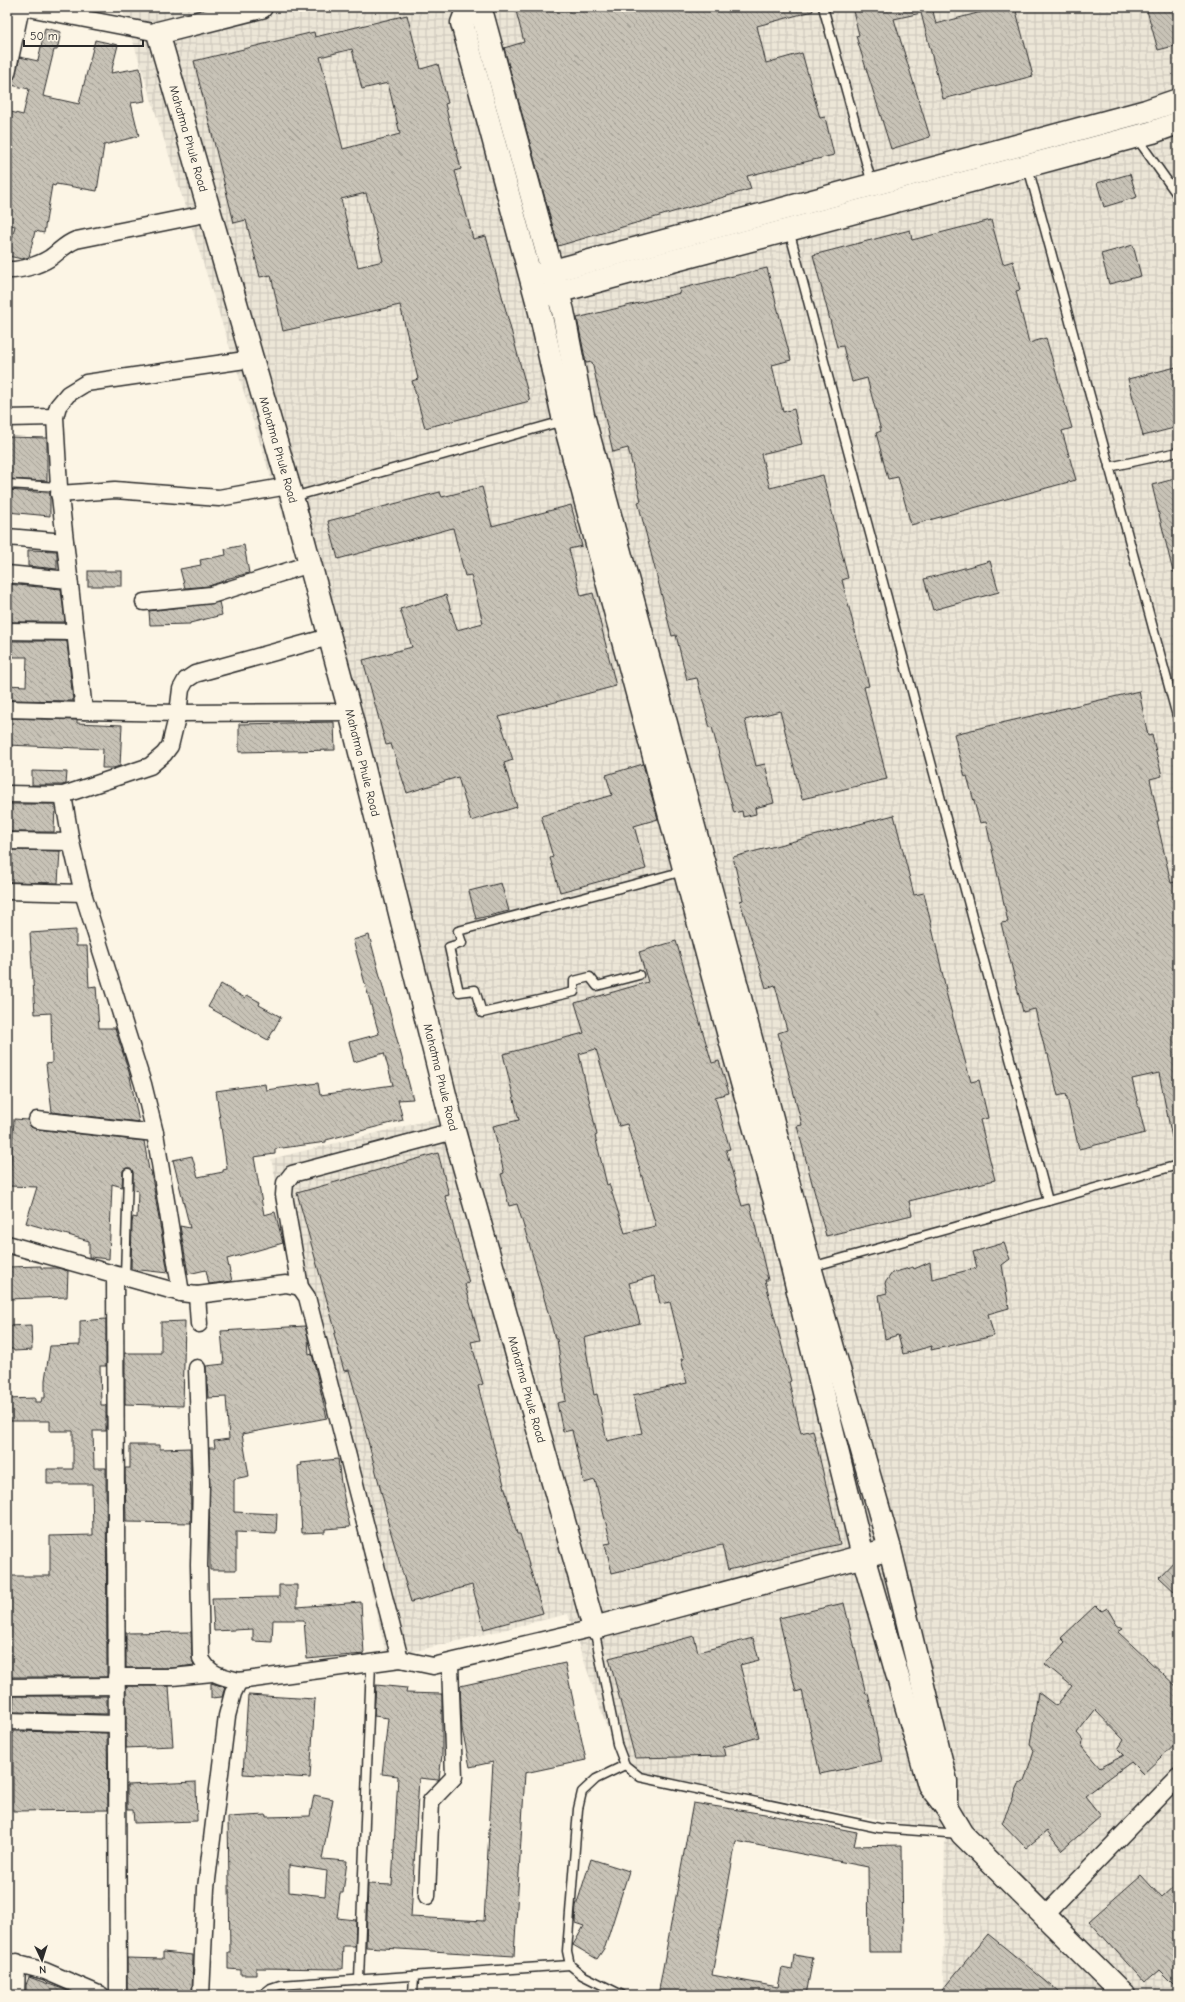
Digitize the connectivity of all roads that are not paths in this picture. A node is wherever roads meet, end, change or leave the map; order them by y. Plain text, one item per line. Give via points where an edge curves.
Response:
1 (22, 7) edge
2 (261, 7) edge
3 (823, 7) edge
4 (466, 8) edge
5 (47, 9) edge
6 (158, 33) junction
7 (7, 73) edge
8 (1178, 100) edge
9 (1178, 123) edge
10 (1136, 136) junction
11 (1024, 155) junction
12 (872, 185) junction
13 (1178, 196) edge
14 (210, 213) junction
15 (786, 220) junction
16 (7, 270) edge
17 (552, 272) junction
18 (541, 289) junction
19 (252, 359) junction
20 (55, 417) junction
21 (7, 418) edge
22 (574, 418) junction
23 (1178, 452) edge
24 (1109, 468) junction
25 (7, 484) edge
26 (59, 490) junction
27 (290, 491) junction
28 (7, 537) edge
29 (65, 542) junction
30 (310, 564) junction
31 (7, 574) edge
32 (69, 580) junction
33 (144, 602) dead end
34 (7, 630) edge
35 (75, 632) junction
36 (329, 637) junction
37 (648, 693) junction
38 (7, 709) edge
39 (84, 711) junction
40 (350, 712) junction
41 (178, 713) junction
42 (1178, 720) edge
43 (7, 794) edge
44 (63, 795) junction
45 (7, 841) edge
46 (71, 842) junction
47 (685, 871) junction
48 (7, 891) edge
49 (83, 893) junction
50 (639, 975) dead end
51 (37, 1120) dead end
52 (454, 1131) junction
53 (155, 1134) junction
54 (1178, 1165) edge
55 (128, 1172) dead end
56 (1048, 1201) junction
57 (7, 1244) edge
58 (810, 1267) junction
59 (120, 1276) junction
60 (300, 1288) junction
61 (181, 1293) junction
62 (197, 1295) junction
63 (200, 1324) dead end
64 (197, 1368) dead end
65 (890, 1549) junction
66 (863, 1556) junction
67 (594, 1628) junction
68 (400, 1659) junction
69 (371, 1663) junction
70 (450, 1664) junction
71 (212, 1673) junction
72 (239, 1681) junction
73 (116, 1682) junction
74 (7, 1687) edge
75 (7, 1720) edge
76 (116, 1724) junction
77 (625, 1765) junction
78 (1178, 1777) edge
79 (946, 1807) junction
80 (962, 1834) junction
81 (427, 1896) dead end
82 (1044, 1916) junction
83 (12, 1961) edge
84 (570, 1965) junction
85 (414, 1976) junction
86 (359, 1980) junction
87 (16, 1995) edge
88 (101, 1995) edge
89 (118, 1995) edge
90 (201, 1995) edge
91 (262, 1995) edge
92 (413, 1995) edge
93 (622, 1995) edge
94 (1124, 1995) edge

1 - 5 street
1 - 7 street
2 - 6 street
3 - 12 lane
4 - 17 street via 482,17
4 - 18 street via 462,22
5 - 6 street
6 - 14 street, Mahatma Phule Road
8 - 11 street
9 - 10 street
10 - 11 street
10 - 13 lane
11 - 12 street
11 - 15 street
11 - 24 lane
12 - 15 street
14 - 16 street via 76,240 43,262 14,271
14 - 19 street, Mahatma Phule Road
15 - 17 street
15 - 18 street
15 - 56 lane
17 - 18 street
18 - 22 street via 563,311
19 - 20 street via 86,383 68,394 58,406
19 - 27 street, Mahatma Phule Road
20 - 21 street
20 - 26 street
22 - 27 lane
22 - 37 street
23 - 24 lane
24 - 42 lane
25 - 26 lane
26 - 27 street via 115,490 219,498
26 - 29 street
27 - 30 street, Mahatma Phule Road
28 - 29 street
29 - 32 street
30 - 33 street via 211,595
30 - 36 street, Mahatma Phule Road
31 - 32 street
32 - 35 street
34 - 35 street
35 - 39 street
36 - 40 street, Mahatma Phule Road
36 - 41 street via 195,674 186,680 181,689
37 - 47 street
37 - 58 street via 762,1079
38 - 39 street
39 - 41 street
40 - 41 street
40 - 52 street, Mahatma Phule Road
41 - 44 street via 170,746 150,766
43 - 44 street
44 - 46 street
45 - 46 street
46 - 49 street
47 - 50 lane via 458,931 462,943 449,947 459,992 475,990 482,1013 574,992 574,981 590,977 597,986
47 - 66 street via 783,1230
48 - 49 street
49 - 53 street via 140,1076
51 - 53 street
52 - 60 street via 292,1174 285,1183 284,1195
52 - 67 street, Mahatma Phule Road
53 - 61 street
54 - 56 lane
55 - 59 lane
56 - 58 lane
57 - 59 street
58 - 65 street
59 - 61 street
59 - 73 street
60 - 62 street via 286,1284
60 - 68 street via 307,1297
61 - 62 street
62 - 63 street
64 - 71 street via 201,1484 201,1658 206,1669
65 - 66 street
65 - 79 street via 946,1781
66 - 67 street
66 - 79 street via 928,1784
67 - 70 street
67 - 77 lane via 617,1744
68 - 69 street
68 - 70 street via 433,1666
69 - 72 street
69 - 86 lane
70 - 81 street via 454,1777 431,1801
71 - 72 street
71 - 73 street
72 - 90 street via 227,1716 215,1810 206,1888
73 - 74 street
73 - 76 street
75 - 76 street
76 - 89 street
77 - 80 lane via 640,1776 879,1828
77 - 84 lane via 596,1779 582,1792 578,1809 567,1951
78 - 82 street
79 - 80 street
80 - 82 street
82 - 94 street
83 - 87 street
83 - 88 street via 45,1971
84 - 85 lane
84 - 93 lane via 582,1975
85 - 86 lane
85 - 92 lane
86 - 91 lane via 280,1985

